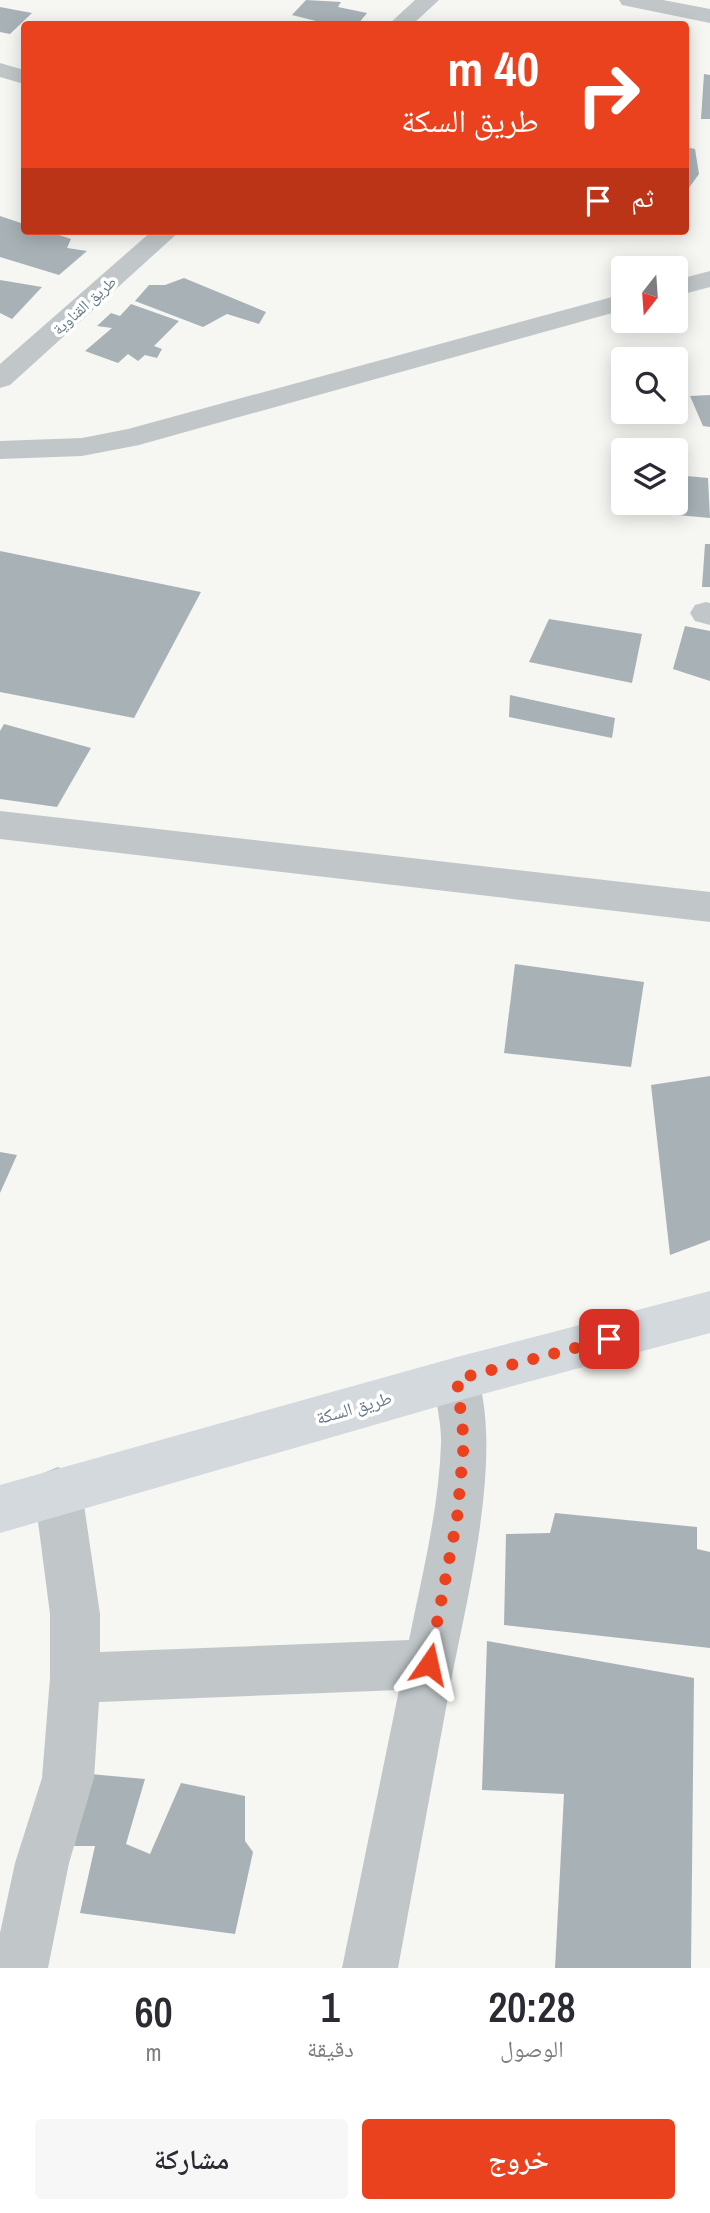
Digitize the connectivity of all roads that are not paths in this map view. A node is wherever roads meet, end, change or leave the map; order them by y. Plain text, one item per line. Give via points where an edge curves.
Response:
1 (428, 0) edge
2 (630, 0) edge
3 (710, 16) edge
4 (404, 21) edge
5 (0, 70) edge
6 (21, 76) edge
7 (162, 235) edge
8 (710, 279) edge
9 (688, 285) edge
10 (611, 305) edge
11 (0, 379) edge
12 (0, 450) edge
13 (0, 825) edge
14 (710, 907) edge
15 (710, 1312) edge
16 (457, 1379) junction
17 (58, 1491) junction
18 (0, 1509) edge
19 (429, 1664) junction
20 (75, 1678) junction
21 (20, 1968) edge
22 (370, 1968) edge

1 - 4 street
2 - 3 street
5 - 6 street
7 - 11 street, طريق القناوية
8 - 9 street
10 - 12 street via 129,438 82,447
13 - 14 street
15 - 16 main road, طريق السكة
16 - 17 main road, طريق السكة
16 - 19 street via 464,1441 457,1519
17 - 18 main road, طريق السكة
17 - 20 street via 75,1614
19 - 20 street
19 - 22 street
20 - 21 street via 68,1778 42,1863

